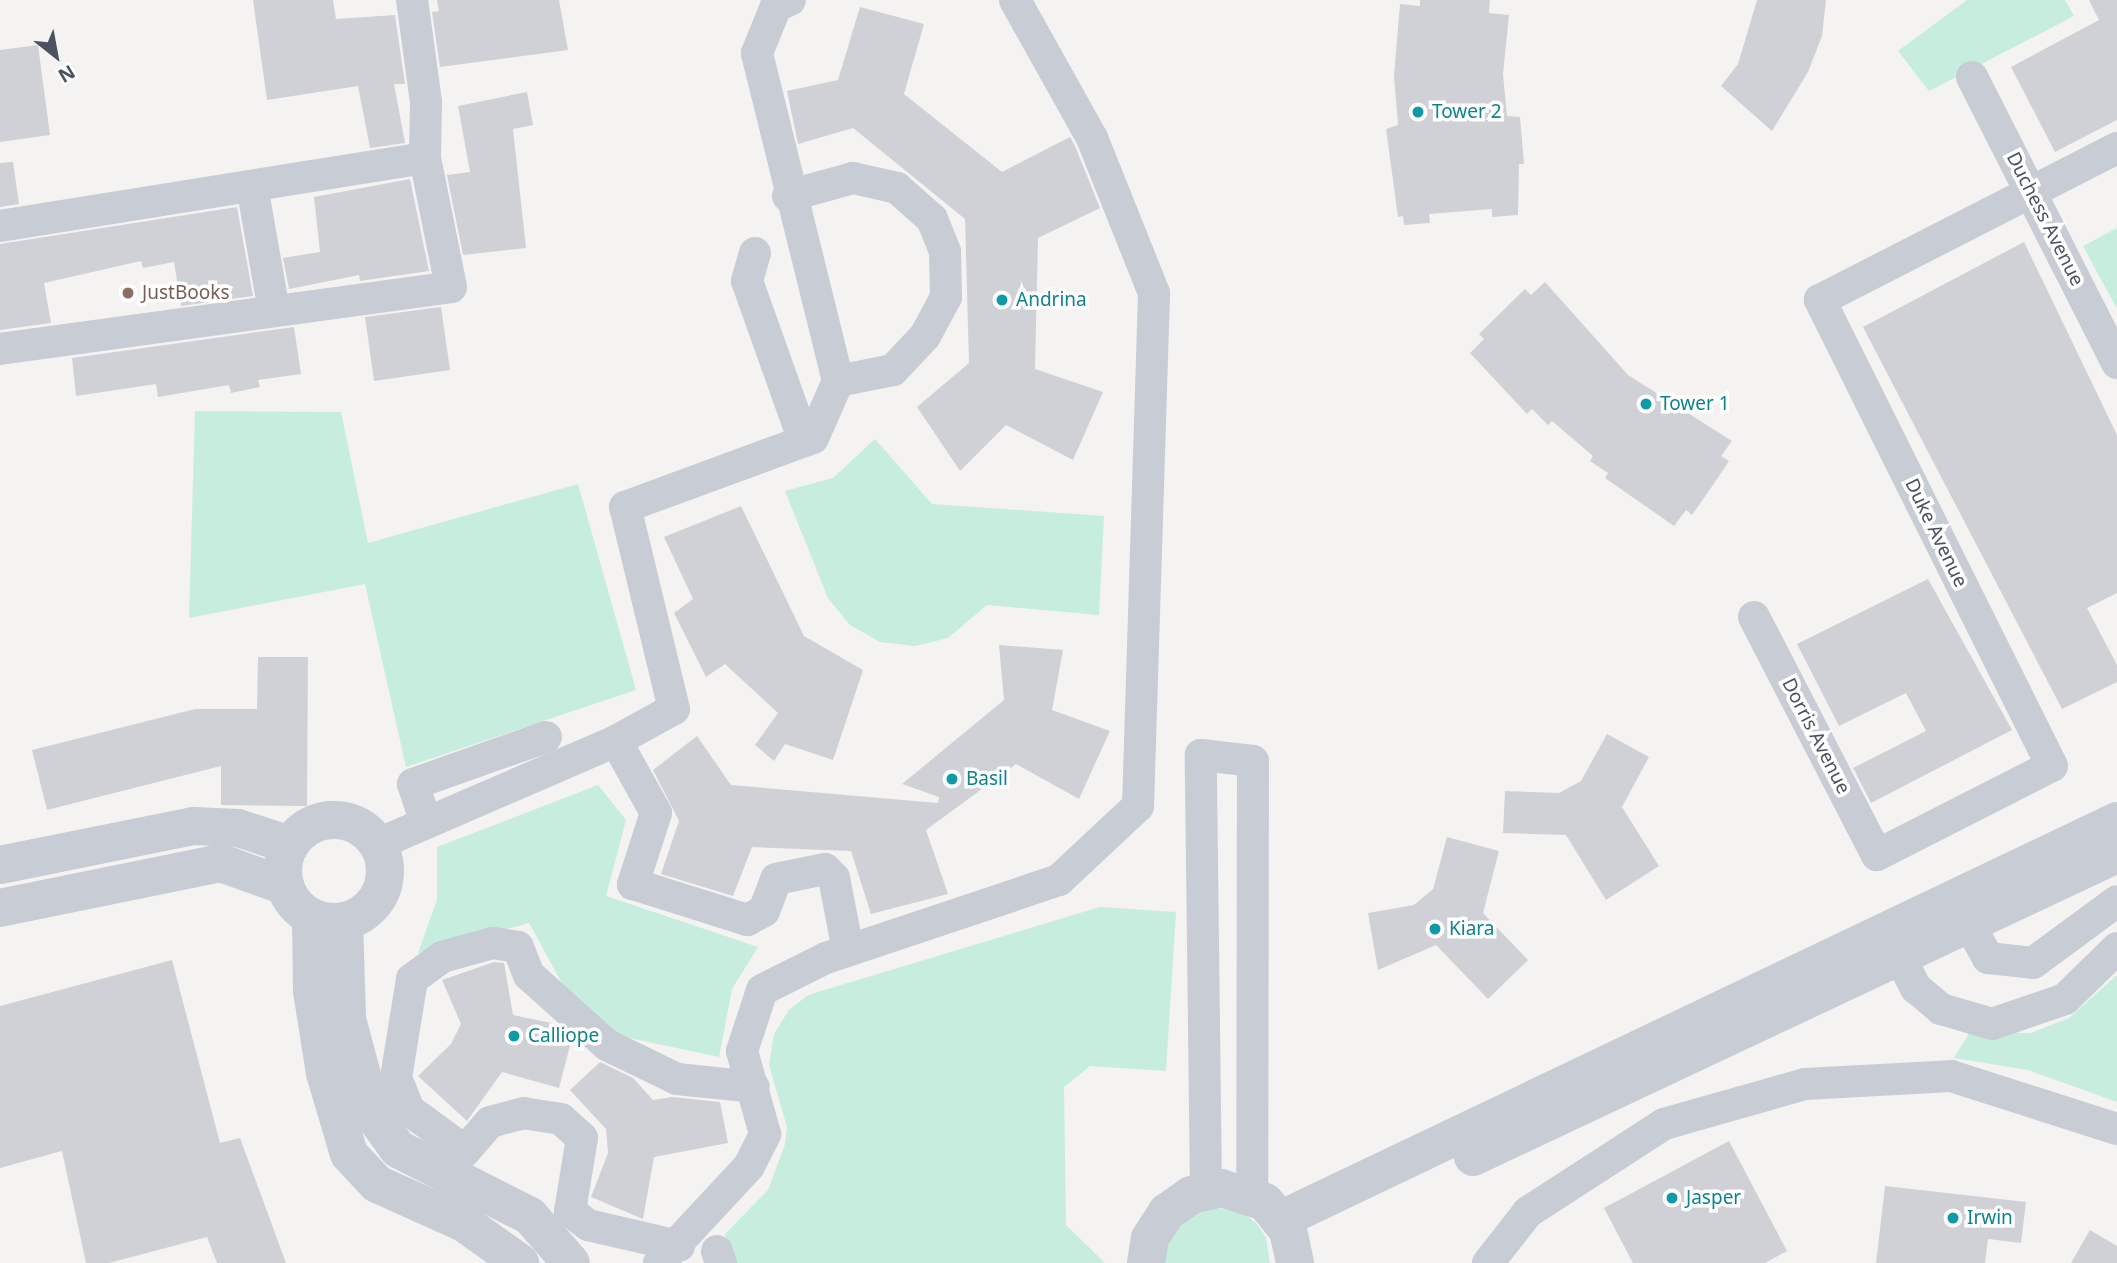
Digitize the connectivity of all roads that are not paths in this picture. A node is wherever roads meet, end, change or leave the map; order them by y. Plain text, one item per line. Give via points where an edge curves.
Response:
1 (412, 0) edge
2 (790, 0) edge
3 (1016, 0) edge
4 (1972, 77) dead end
5 (2117, 148) edge
6 (425, 158) junction
7 (252, 186) junction
8 (2033, 191) junction
9 (788, 196) junction
10 (0, 226) edge
11 (755, 253) dead end
12 (274, 311) junction
13 (0, 349) edge
14 (2117, 363) edge
15 (838, 381) junction
16 (804, 441) junction
17 (1754, 617) dead end
18 (546, 737) dead end
19 (616, 741) junction
20 (2117, 821) edge
21 (426, 823) junction
22 (378, 844) junction
23 (290, 845) junction
24 (2117, 854) edge
25 (1877, 855) joint
26 (0, 865) edge
27 (285, 886) junction
28 (2117, 901) edge
29 (0, 908) edge
30 (1963, 911) junction
31 (328, 919) junction
32 (1894, 944) junction
33 (2117, 948) edge
34 (848, 950) junction
35 (754, 1087) junction
36 (2117, 1129) edge
37 (1206, 1190) junction
38 (1252, 1195) junction
39 (1289, 1242) edge
40 (669, 1255) edge
41 (520, 1263) edge
42 (571, 1263) edge
43 (1146, 1263) edge
44 (1488, 1263) edge

1 - 6 street via 426,102
2 - 9 street via 776,6 757,53
3 - 34 street via 1092,138 1154,293 1138,806 1059,880
4 - 8 street, Duchess Avenue
5 - 8 street
6 - 7 street
6 - 12 street via 451,287
7 - 10 street
7 - 12 street
8 - 14 street, Duchess Avenue
8 - 25 street, Duke Avenue via 1820,300 2052,766
9 - 15 street
9 - 15 street via 853,178 897,188 932,219 945,252 946,297 925,336 893,370
11 - 16 street via 747,281
12 - 13 street
15 - 16 street via 813,438
16 - 19 street via 625,508 674,709
17 - 25 street, Dorris Avenue
18 - 21 street via 413,784
19 - 21 street
19 - 34 street via 656,813 633,884 747,920 764,911 776,879 825,869 834,878
20 - 30 street
21 - 22 street
22 - 23 street via 356,824 327,820 304,829
22 - 31 street via 386,871 378,898
23 - 26 street via 238,828 194,826
23 - 27 street via 283,865
24 - 30 street
27 - 29 street via 221,863
27 - 31 street
28 - 30 street via 2033,964 1988,958
30 - 32 street
31 - 41 street via 312,991 326,1073 349,1154 377,1184 464,1223
31 - 42 street via 347,1019 372,1113 398,1149 530,1216
32 - 33 street via 1916,988 1941,1009 1992,1024 2065,999
32 - 39 street
34 - 35 street via 762,990 742,1052
35 - 40 street via 765,1134 754,1156
35 - 40 street via 677,1079 607,1045 529,975 518,947 493,943 442,957 412,979 396,1078 409,1110 465,1152 490,1122 524,1113 561,1119 582,1138 570,1210 589,1225
36 - 44 street via 1951,1076 1805,1084 1664,1125 1528,1212
37 - 38 street
37 - 38 street via 1201,755 1253,761
37 - 43 street via 1167,1212 1150,1238
38 - 39 street

